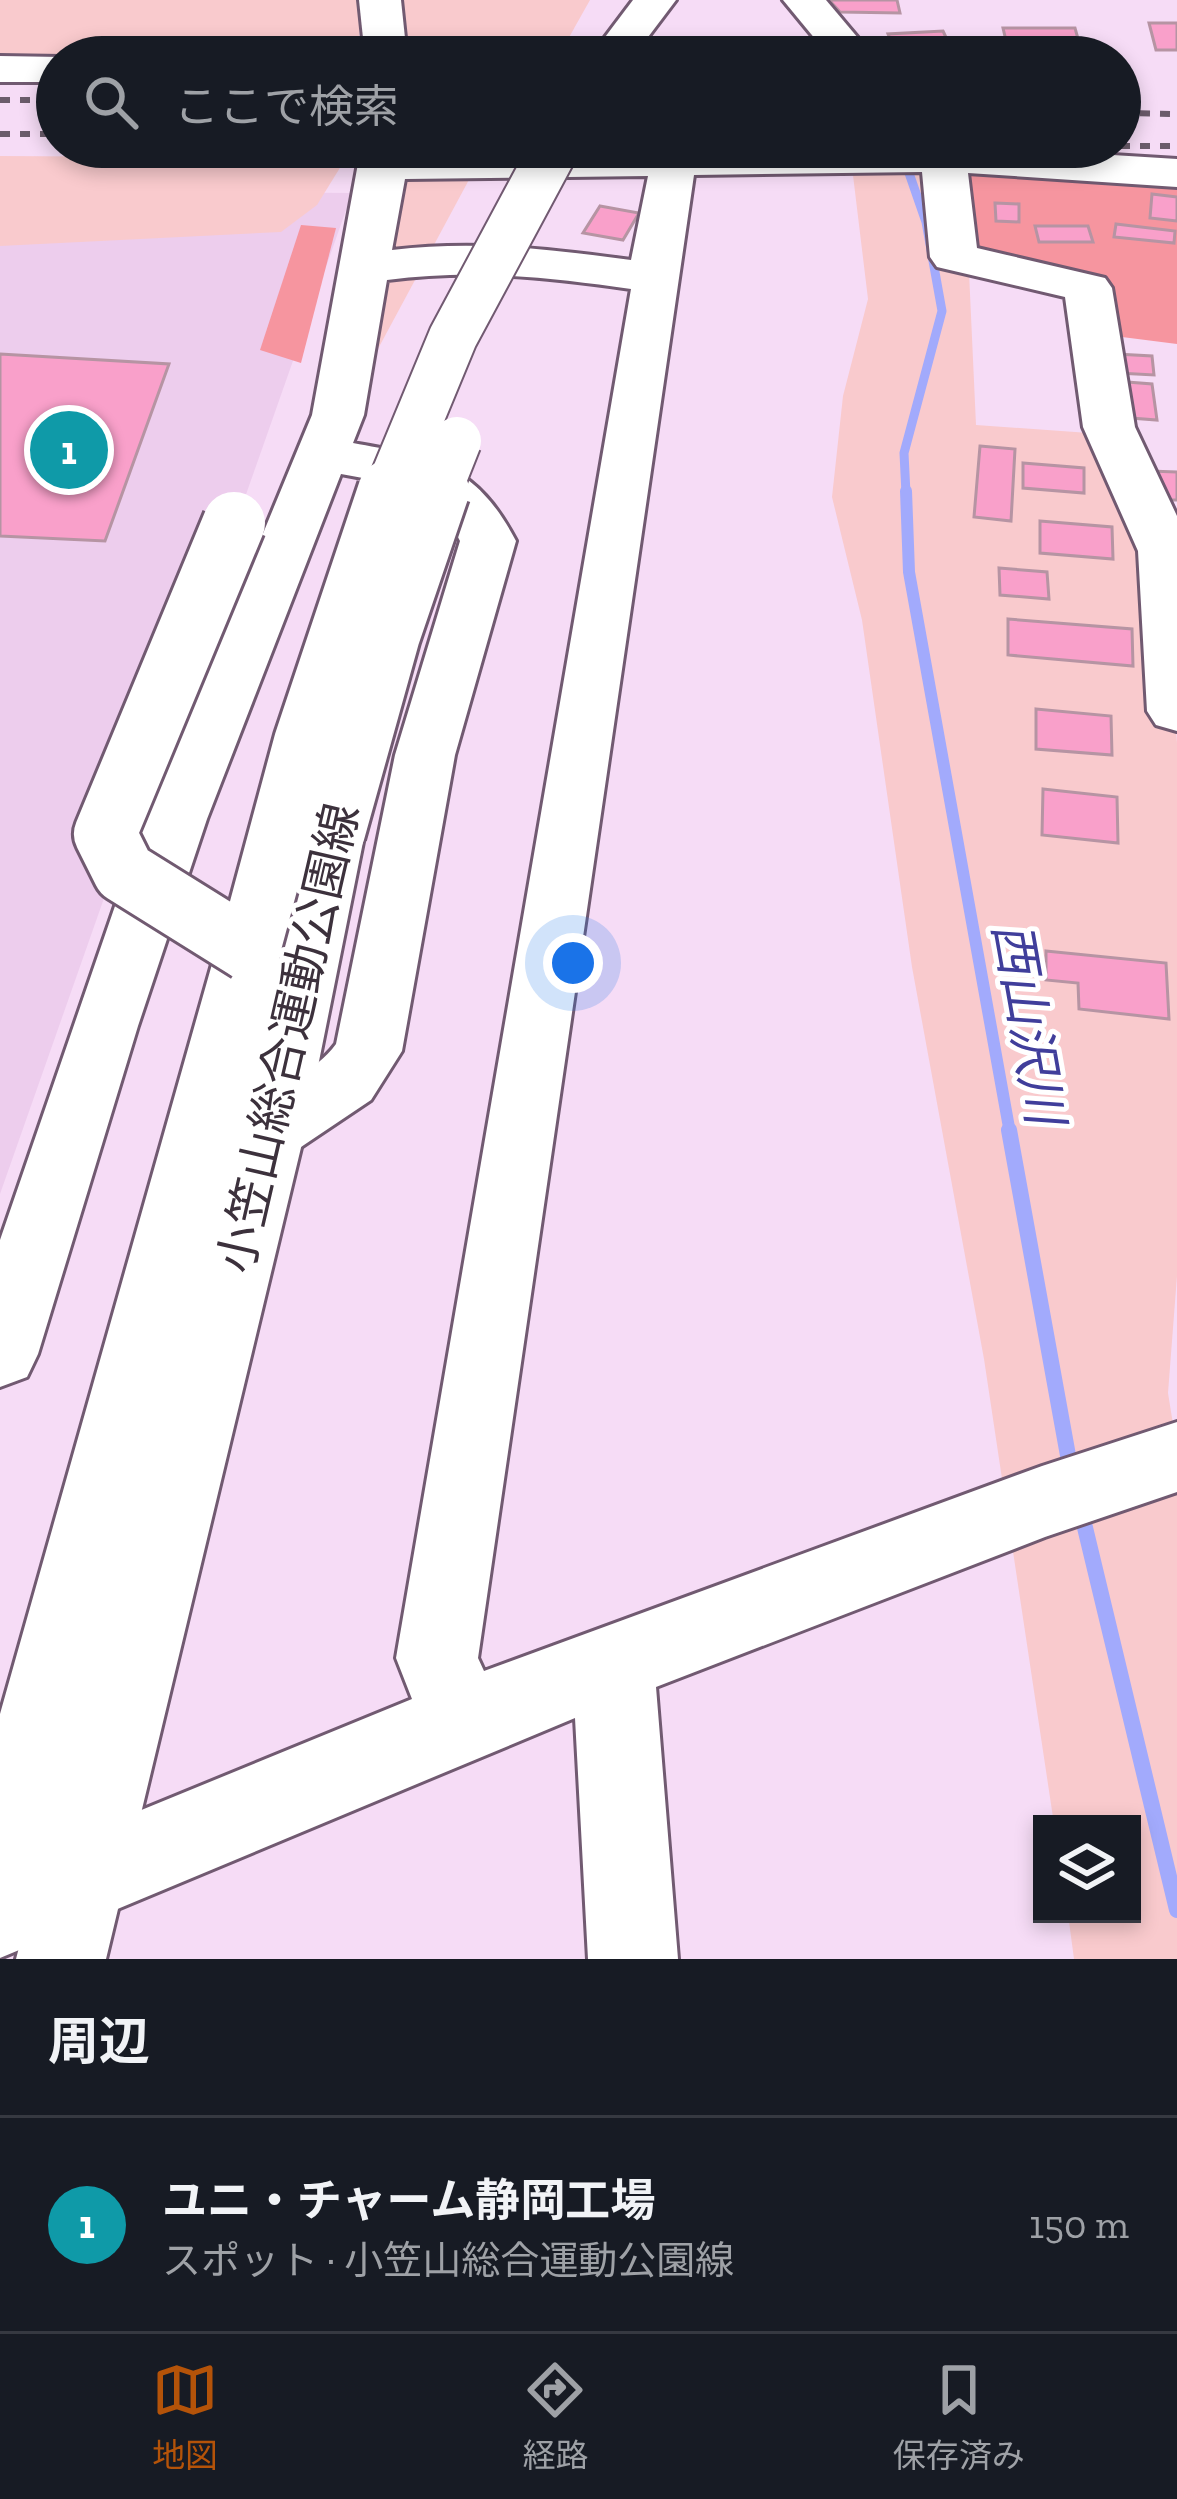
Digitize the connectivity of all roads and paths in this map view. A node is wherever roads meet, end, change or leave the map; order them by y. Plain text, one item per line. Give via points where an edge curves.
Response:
1 (380, 0) edge
2 (655, 0) edge
3 (697, 0) edge
4 (759, 0) edge
5 (804, 0) edge
6 (384, 36) edge
7 (627, 36) edge
8 (671, 36) edge
9 (786, 36) edge
10 (835, 36) edge
11 (0, 69) edge
12 (36, 69) edge
13 (381, 168) edge
14 (543, 168) edge
15 (588, 168) edge
16 (673, 168) edge
17 (921, 168) edge
18 (1090, 168) edge
19 (1177, 173) edge
20 (365, 268) junction
21 (652, 278) junction
22 (315, 475) junction
23 (1177, 711) edge
24 (249, 950) junction
25 (270, 1131) junction
26 (0, 1354) edge
27 (1150, 1465) edge
28 (613, 1663) junction
29 (463, 1720) junction
30 (0, 1870) edge
31 (80, 1878) junction
32 (0, 1913) edge
33 (61, 1959) edge
34 (633, 1959) edge

1 - 6 street
2 - 7 street
3 - 8 street
4 - 9 street
5 - 10 street
11 - 12 street
13 - 20 street
14 - 24 street, 小笠山総合運動公園線, bridge via 472,298 378,516 322,678
15 - 25 street, 小笠山総合運動公園線, bridge via 478,389 429,511 334,832
16 - 21 street
17 - 23 street via 954,256 1088,288 1109,428 1166,551
18 - 19 street
20 - 21 street via 514,258
20 - 22 street via 338,415
21 - 29 street via 437,1658
22 - 24 street, bridge via 234,523 105,834 124,872
22 - 25 street via 417,471 471,507 488,541 424,755 368,1051 346,1081
22 - 26 street via 169,839
24 - 30 street, 小笠山総合運動公園線
25 - 31 street, 小笠山総合運動公園線
27 - 28 street
28 - 29 street
28 - 34 street
29 - 31 street
31 - 32 street
31 - 33 street, 小笠山総合運動公園線

